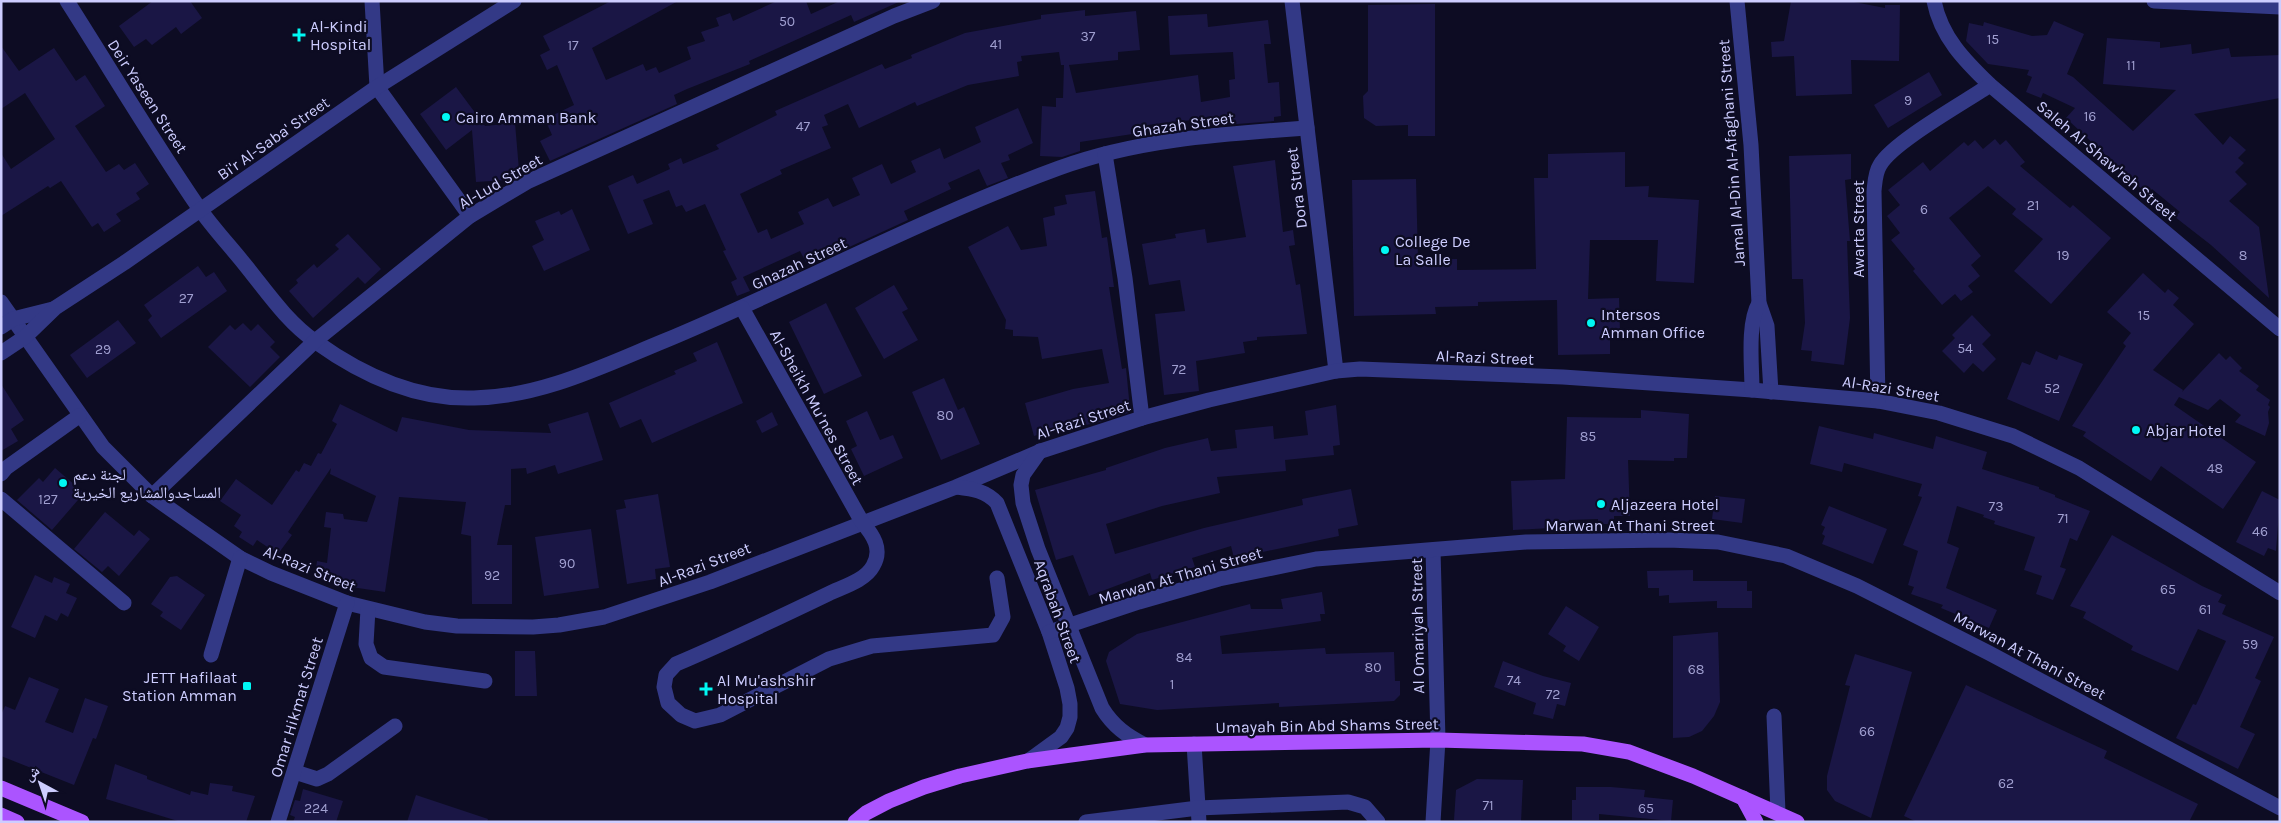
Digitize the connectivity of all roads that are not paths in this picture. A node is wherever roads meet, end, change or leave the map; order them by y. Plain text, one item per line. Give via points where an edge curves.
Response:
1 (67, 1) edge
2 (372, 1) edge
3 (514, 1) edge
4 (933, 1) edge
5 (1292, 1) edge
6 (1737, 1) edge
7 (1934, 1) edge
8 (2154, 1) edge
9 (2280, 7) edge
10 (1990, 85) junction
11 (377, 87) junction
12 (1307, 128) junction
13 (1105, 154) junction
14 (200, 209) junction
15 (470, 216) junction
16 (1, 302) edge
17 (1759, 303) junction
18 (55, 308) junction
19 (742, 308) junction
20 (7, 323) edge
21 (2280, 329) edge
22 (25, 337) junction
23 (315, 341) junction
24 (1, 353) edge
25 (1336, 371) junction
26 (1752, 390) junction
27 (1771, 392) junction
28 (1878, 401) junction
29 (79, 416) junction
30 (1142, 418) junction
31 (1041, 451) junction
32 (1, 474) edge
33 (956, 487) junction
34 (152, 496) junction
35 (1, 499) edge
36 (862, 522) junction
37 (1433, 550) junction
38 (240, 558) junction
39 (997, 578) dead end
40 (2280, 593) edge
41 (124, 603) dead end
42 (347, 603) junction
43 (368, 609) junction
44 (1068, 626) junction
45 (1049, 632) junction
46 (211, 656) dead end
47 (485, 681) dead end
48 (1774, 716) dead end
49 (395, 726) dead end
50 (1438, 740) junction
51 (1194, 744) junction
52 (1145, 745) junction
53 (1027, 761) junction
54 (295, 772) junction
55 (1, 788) edge
56 (1744, 798) junction
57 (2280, 808) edge
58 (1778, 812) junction
59 (1, 815) edge
60 (1199, 815) edge
61 (17, 822) edge
62 (82, 822) edge
63 (278, 822) edge
64 (855, 822) edge
65 (1086, 822) edge
66 (1378, 822) edge
67 (1433, 822) edge
68 (1756, 822) edge
69 (1797, 822) edge

1 - 14 street, Deir Yaseen Street
2 - 11 street
3 - 11 street, Bi'r Al-Saba' Street
4 - 15 street, Al-Lud Street via 527,182
5 - 12 street, Dora Street
6 - 17 street, Jamal Al-Din Al-Afaghani Street via 1751,145
7 - 10 street, Saleh Al-Shaw'reh Street via 1947,36 1957,52
8 - 9 street
10 - 21 street, Saleh Al-Shaw'reh Street
10 - 28 street, Awarta Street via 1897,146 1876,173
11 - 14 street, Bi'r Al-Saba' Street
11 - 15 street
12 - 13 street, Ghazah Street via 1218,134
12 - 25 street, Dora Street
13 - 19 street, Ghazah Street via 1060,167 1001,191
13 - 30 street via 1125,278
14 - 18 street, Bi'r Al-Saba' Street
14 - 23 street, Deir Yaseen Street via 294,324
15 - 23 street, Al-Lud Street
16 - 20 street, Al-Razi Street
17 - 26 street, Jamal Al-Din Al-Afaghani Street via 1753,326
17 - 27 street, Jamal Al-Din Al-Afaghani Street via 1767,326
18 - 20 street, Bi'r Al-Saba' Street
18 - 22 street, Bi'r Al-Saba' Street
19 - 23 street, Ghazah Street via 553,385 477,398 419,393 386,382
19 - 36 street, Al-Sheikh Mu’nes Street
20 - 22 street, Al-Razi Street
22 - 24 street, Bi'r Al-Saba' Street
22 - 29 street, Al-Razi Street
23 - 34 street, Al-Lud Street
25 - 26 street, Al-Razi Street via 1360,369 1562,377
25 - 30 street, Al-Razi Street
26 - 27 street, Al-Razi Street
27 - 28 street, Al-Razi Street
28 - 40 street, Al-Razi Street via 1939,413 2013,436 2070,464
29 - 32 street
29 - 34 street, Al-Razi Street via 103,447
30 - 31 street, Al-Razi Street
31 - 33 street, Al-Razi Street
31 - 44 street, Aqrabah Street via 1023,475 1023,503
33 - 36 street, Al-Razi Street
33 - 45 street, Aqrabah Street via 991,496 997,503
34 - 38 street, Al-Razi Street
35 - 41 street
36 - 39 street, Al-Sheikh Mu’nes Street via 877,545 877,559 872,568 854,582 676,664 666,675 664,687 668,703 694,721 720,715 829,659 872,646 993,635 1003,617
36 - 43 street, Al-Razi Street via 710,582 588,621 533,627 457,626
37 - 44 street, Marwan At Thani Street via 1373,552 1298,562 1210,581
37 - 50 street, Al Omariyah Street
37 - 57 street, Marwan At Thani Street via 1526,542 1696,540 1786,556 1913,614
38 - 42 street, Al-Razi Street
38 - 46 street
42 - 43 street, Al-Razi Street
42 - 54 street, Omar Hikmat Street
43 - 47 street via 366,644 371,658 384,667
44 - 45 street, Marwan At Thani Street
44 - 52 street, Aqrabah Street via 1108,718 1126,735
45 - 53 street, Aqrabah Street via 1067,688 1070,717 1061,737
48 - 58 street
49 - 54 street via 328,774 317,779
50 - 51 main road, Umayah Bin Abd Shams Street
50 - 56 main road, Umayah Bin Abd Shams Street via 1583,744 1629,752
50 - 67 street, Al Omariyah Street
51 - 52 main road, Umayah Bin Abd Shams Street
51 - 60 street
52 - 53 main road, Umayah Bin Abd Shams Street
53 - 64 main road, Umayah Bin Abd Shams Street via 924,787 866,813
54 - 63 street, Omar Hikmat Street
55 - 62 main road
56 - 58 main road, Umayah Bin Abd Shams Street
56 - 68 main road
58 - 69 main road, Umayah Bin Abd Shams Street
59 - 61 main road
60 - 65 street
60 - 66 street via 1348,802 1365,807

